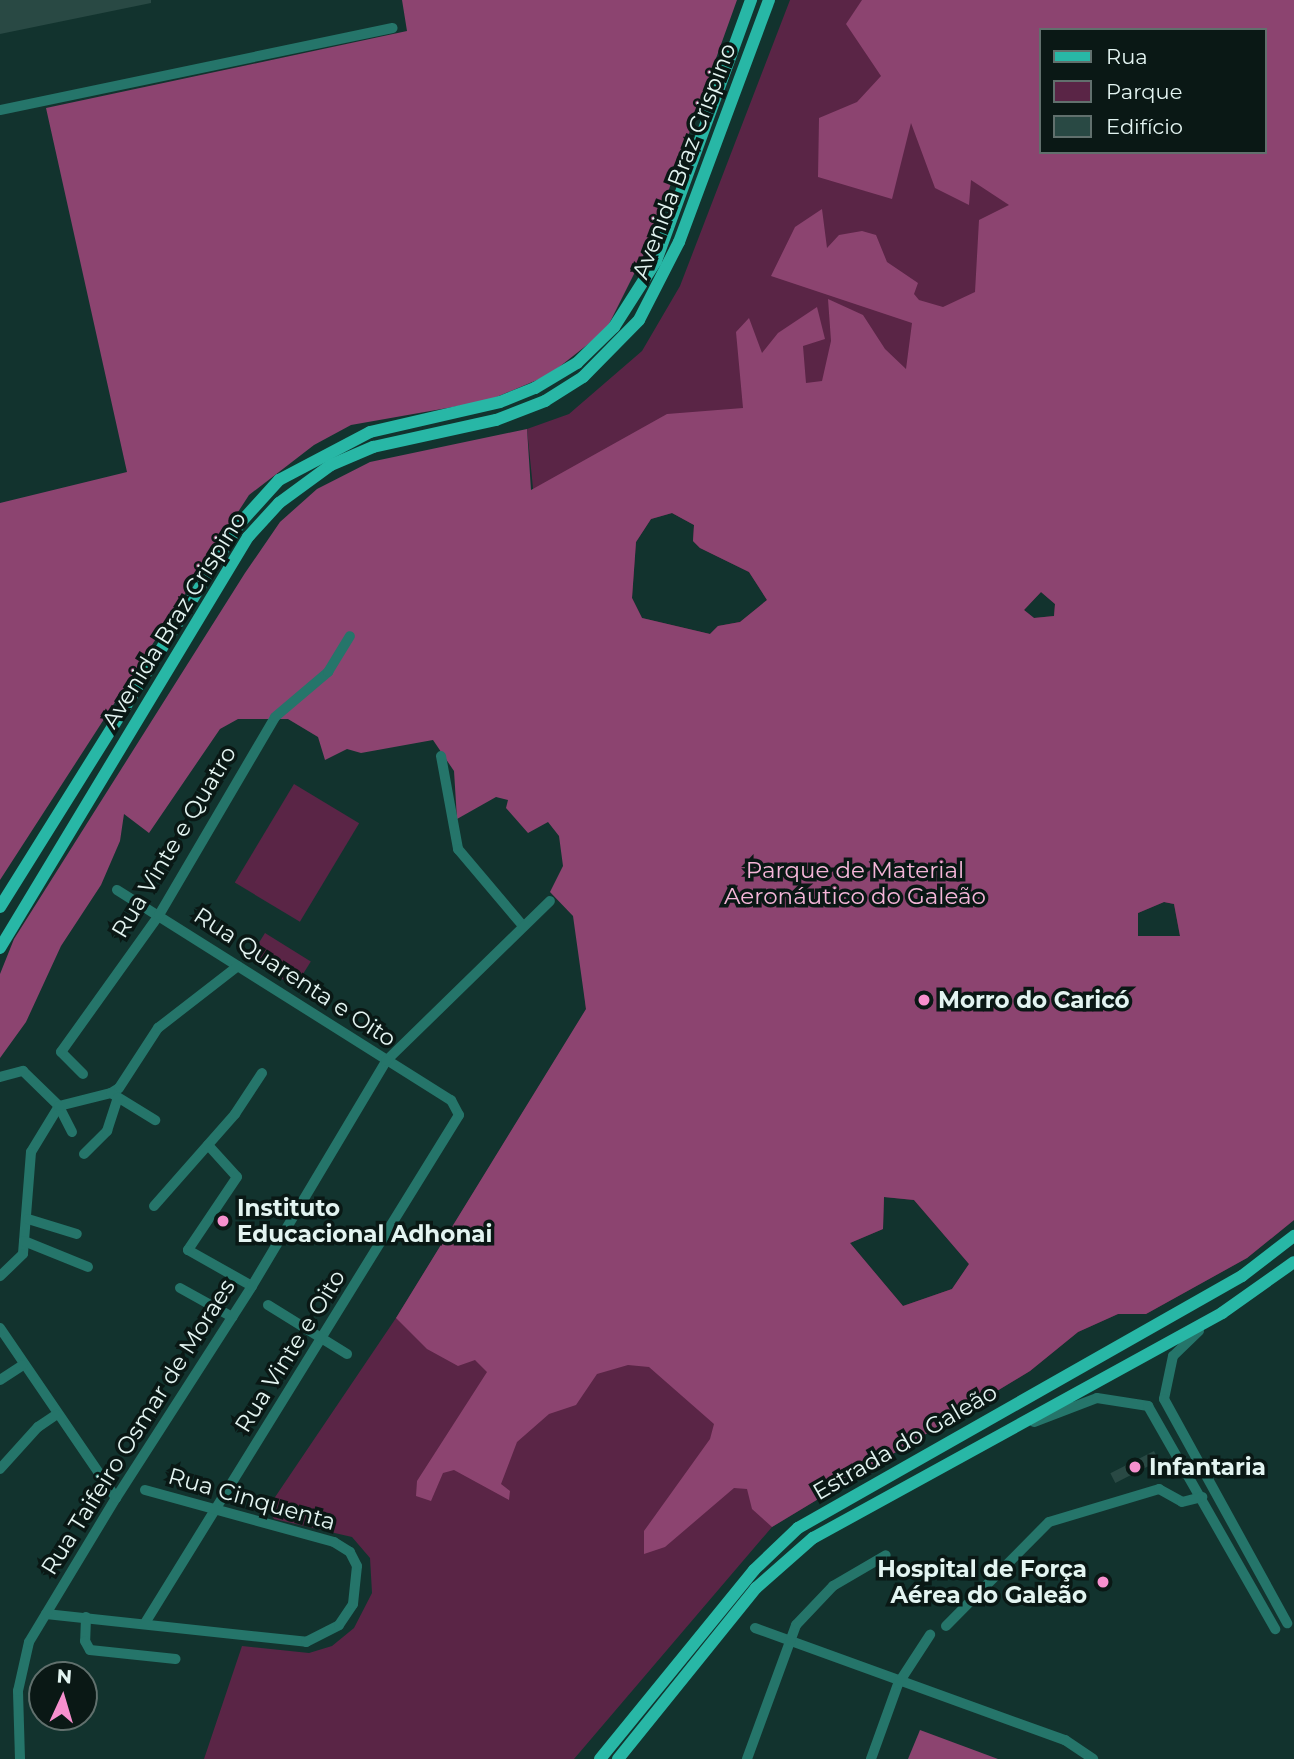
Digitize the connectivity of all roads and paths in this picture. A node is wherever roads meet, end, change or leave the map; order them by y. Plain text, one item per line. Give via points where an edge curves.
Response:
1 (751, 0) edge
2 (769, 0) edge
3 (393, 28) dead end
4 (0, 110) edge
5 (349, 636) dead end
6 (441, 756) dead end
7 (117, 890) dead end
8 (550, 901) dead end
9 (0, 908) edge
10 (159, 915) junction
11 (523, 926) junction
12 (0, 948) edge
13 (238, 966) junction
14 (386, 1061) junction
15 (262, 1073) dead end
16 (83, 1074) dead end
17 (0, 1077) edge
18 (114, 1095) junction
19 (451, 1100) joint
20 (59, 1105) junction
21 (155, 1120) dead end
22 (72, 1132) dead end
23 (208, 1145) junction
24 (84, 1154) dead end
25 (154, 1206) dead end
26 (28, 1219) junction
27 (77, 1234) dead end
28 (1294, 1236) edge
29 (24, 1241) junction
30 (1294, 1262) edge
31 (88, 1267) dead end
32 (0, 1276) edge
33 (253, 1286) junction
34 (180, 1288) dead end
35 (268, 1305) dead end
36 (1222, 1313) junction
37 (232, 1317) junction
38 (0, 1328) edge
39 (322, 1338) junction
40 (347, 1354) dead end
41 (23, 1366) junction
42 (0, 1380) edge
43 (56, 1415) junction
44 (975, 1451) junction
45 (0, 1469) edge
46 (100, 1474) junction
47 (127, 1480) junction
48 (145, 1490) dead end
49 (1202, 1497) junction
50 (116, 1498) junction
51 (216, 1509) junction
52 (886, 1555) dead end
53 (46, 1614) junction
54 (86, 1617) junction
55 (145, 1623) junction
56 (1287, 1623) dead end
57 (946, 1626) dead end
58 (755, 1628) dead end
59 (1275, 1629) dead end
60 (930, 1635) dead end
61 (791, 1644) junction
62 (177, 1659) dead end
63 (898, 1684) junction
64 (20, 1759) edge
65 (600, 1759) edge
66 (618, 1759) edge
67 (747, 1759) edge
68 (871, 1759) edge
69 (1093, 1759) edge

1 - 9 main road, Avenida Braz Crispino via 656,261 614,327 578,363 534,388 500,402 370,432 279,480 234,532
2 - 12 main road, Avenida Braz Crispino via 679,242 639,320 598,365 545,401 496,420 373,447 331,465 279,503 248,537
3 - 4 street
5 - 10 street, Rua Vinte e Quatro via 328,672 275,717
6 - 11 street via 458,849
7 - 10 street, Rua Quarenta e Oito
8 - 11 street, Rua Taifeiro Osmar de Moraes
10 - 13 street, Rua Quarenta e Oito
10 - 16 street, Rua Vinte e Quatro via 61,1052
11 - 14 street, Rua Taifeiro Osmar de Moraes
13 - 14 street, Rua Quarenta e Oito
13 - 18 street via 159,1028
14 - 19 street, Rua Quarenta e Oito
14 - 33 street, Rua Taifeiro Osmar de Moraes
15 - 23 street
17 - 20 street via 23,1071
18 - 20 street
18 - 21 street
18 - 24 street via 107,1130
19 - 39 street, Rua Vinte e Oito via 459,1115 455,1128
20 - 22 street
20 - 26 street via 31,1152
23 - 25 street
23 - 33 street via 237,1177 188,1250
26 - 27 street
26 - 29 street
28 - 65 main road, Estrada do Galeão via 1242,1276 799,1528 754,1570
29 - 31 street
29 - 32 street via 13,1269
30 - 36 main road, Estrada do Galeão
33 - 37 street, Rua Taifeiro Osmar de Moraes
34 - 37 street
35 - 39 street
36 - 44 main road, Estrada do Galeão
36 - 56 street via 1182,1344 1167,1371 1164,1399
37 - 47 street, Rua Taifeiro Osmar de Moraes
38 - 41 street
39 - 40 street
39 - 51 street, Rua Vinte e Oito
41 - 42 street
41 - 43 street
43 - 45 street via 37,1427
43 - 46 street
44 - 49 street via 1097,1398 1134,1399 1149,1406
44 - 66 main road, Estrada do Galeão via 838,1522 775,1569
46 - 47 street
46 - 50 street
47 - 50 street, Rua Taifeiro Osmar de Moraes
48 - 51 street, Rua Cinquenta
49 - 57 street via 1182,1502 1159,1489 1049,1522
49 - 59 street
50 - 53 street, Rua Taifeiro Osmar de Moraes
51 - 55 street, Rua Vinte e Oito
51 - 55 street, Rua Cinquenta via 325,1538 350,1552 359,1585 339,1625 306,1642
52 - 61 street via 810,1605
53 - 54 street
53 - 64 street, Rua Taifeiro Osmar de Moraes via 24,1656 17,1716
54 - 55 street
54 - 62 street via 85,1641 90,1650
58 - 61 street
60 - 63 street
61 - 63 street
61 - 67 street
63 - 68 street
63 - 69 street via 1046,1733

